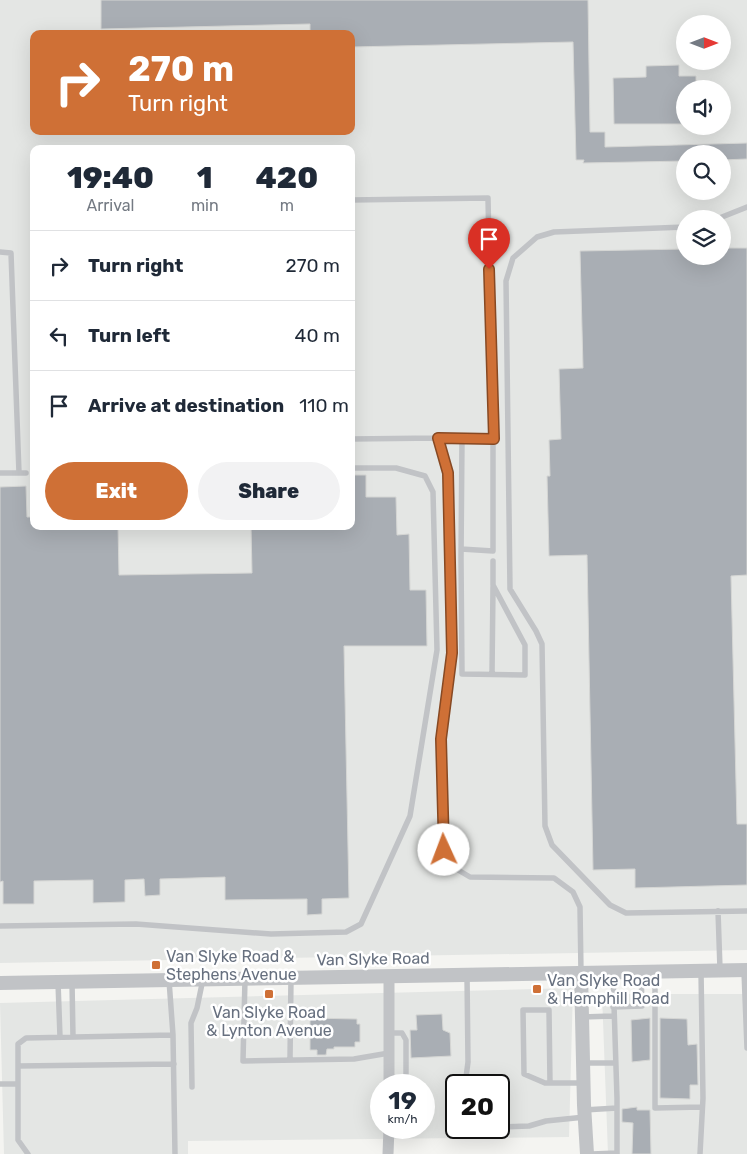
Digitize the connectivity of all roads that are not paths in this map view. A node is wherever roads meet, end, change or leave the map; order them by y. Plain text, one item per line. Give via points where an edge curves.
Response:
1 (355, 200) edge
2 (747, 207) edge
3 (731, 213) edge
4 (676, 227) edge
5 (0, 252) edge
6 (438, 438) junction
7 (462, 438) junction
8 (355, 439) edge
9 (494, 439) junction
10 (355, 468) edge
11 (0, 473) edge
12 (19, 473) junction
13 (26, 473) dead end
14 (461, 549) junction
15 (493, 561) dead end
16 (493, 585) junction
17 (492, 674) junction
18 (718, 911) junction
19 (747, 911) edge
20 (0, 926) edge
21 (701, 970) junction
22 (720, 970) junction
23 (746, 970) edge
24 (648, 971) junction
25 (612, 972) junction
26 (581, 973) junction
27 (468, 975) junction
28 (388, 976) junction
29 (291, 978) junction
30 (203, 979) junction
31 (245, 979) junction
32 (168, 980) junction
33 (58, 982) junction
34 (72, 982) junction
35 (0, 983) edge
36 (613, 1007) junction
37 (613, 1016) junction
38 (582, 1017) junction
39 (388, 1032) junction
40 (173, 1035) junction
41 (60, 1037) junction
42 (74, 1037) junction
43 (747, 1048) edge
44 (388, 1053) junction
45 (290, 1060) junction
46 (615, 1063) junction
47 (174, 1064) junction
48 (583, 1064) junction
49 (18, 1066) junction
50 (388, 1074) edge
51 (406, 1074) edge
52 (466, 1074) edge
53 (584, 1082) junction
54 (550, 1083) junction
55 (0, 1084) edge
56 (17, 1084) junction
57 (192, 1087) dead end
58 (702, 1107) junction
59 (617, 1108) junction
60 (585, 1114) junction
61 (510, 1127) edge
62 (388, 1139) edge
63 (28, 1154) edge
64 (175, 1154) edge
65 (388, 1154) edge
66 (587, 1154) edge
67 (592, 1154) edge
68 (617, 1154) edge
69 (700, 1154) edge

1 - 9 lane via 488,198
2 - 3 lane
4 - 18 lane via 554,232 537,237 513,258 506,281 510,589 542,644 545,826 552,845 610,905 626,912
5 - 12 lane via 12,253
6 - 7 lane
6 - 8 lane
6 - 26 lane via 448,473 452,653 441,739 444,850 448,864 470,877 554,878 573,892 580,907
7 - 9 lane
7 - 14 lane
9 - 14 lane via 494,550
10 - 20 lane via 396,468 425,476 433,492 437,650 410,816 361,924 346,932 271,934 136,924
11 - 12 lane
12 - 13 lane
14 - 17 lane via 462,674
15 - 16 lane
16 - 17 lane
16 - 17 lane via 525,645 525,675
18 - 19 lane
18 - 22 lane
21 - 22 street, Van Slyke Road
21 - 24 street, Van Slyke Road
21 - 58 lane
22 - 23 street, Van Slyke Road
23 - 43 lane
24 - 25 street, Van Slyke Road
24 - 36 lane via 642,1006
24 - 58 lane via 654,1108
25 - 26 street, Van Slyke Road
25 - 36 lane
26 - 27 street, Van Slyke Road
26 - 38 street
27 - 28 street, Van Slyke Road
27 - 52 lane
28 - 29 street, Van Slyke Road
28 - 39 street
29 - 31 street, Van Slyke Road
29 - 45 lane
30 - 31 street, Van Slyke Road
30 - 32 street, Van Slyke Road
30 - 57 lane via 191,1023
31 - 45 lane via 243,1061
32 - 34 street, Van Slyke Road
32 - 40 lane
33 - 34 street, Van Slyke Road
33 - 35 street, Van Slyke Road
33 - 41 lane
34 - 42 lane
36 - 37 lane
37 - 38 lane
37 - 46 lane
38 - 48 street
39 - 44 street
39 - 51 lane via 402,1034 406,1040
40 - 42 lane
40 - 47 lane
41 - 42 lane
41 - 49 lane via 26,1038 18,1044
44 - 45 lane via 354,1059
44 - 50 street
46 - 48 lane
46 - 59 lane
47 - 49 lane
47 - 64 lane
48 - 53 street
49 - 56 lane
53 - 54 lane
53 - 60 street
54 - 54 lane via 524,1074 522,1010 549,1010
55 - 56 lane
56 - 63 lane via 18,1140
58 - 69 lane
59 - 60 lane
59 - 68 lane
60 - 61 lane via 529,1126
60 - 66 street
62 - 65 street
67 - 68 lane

